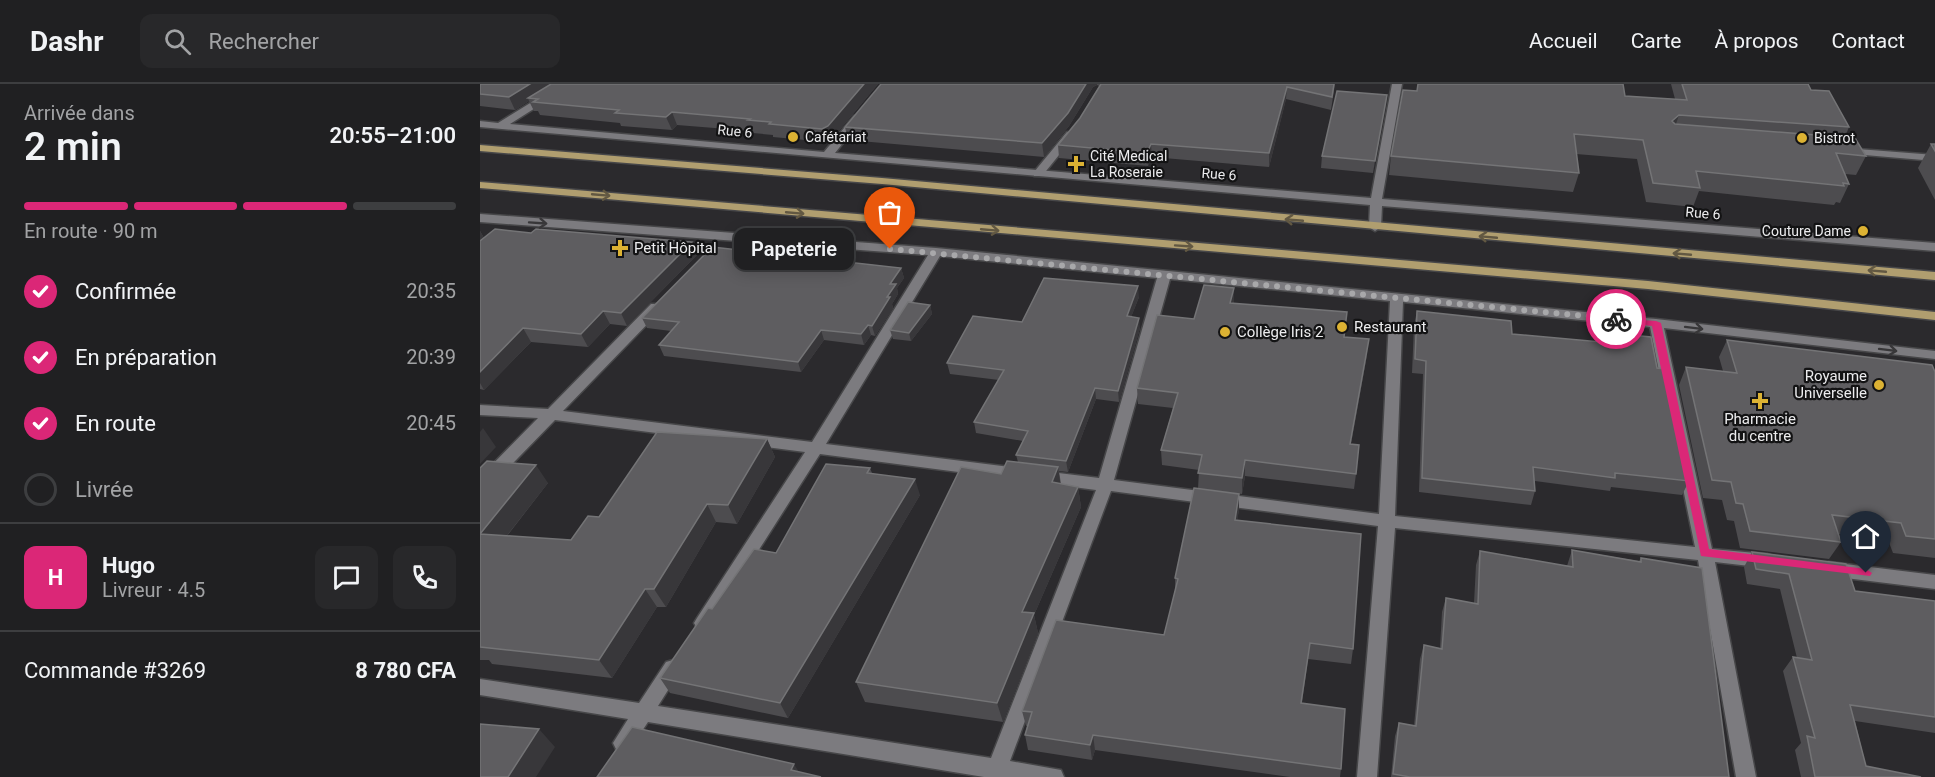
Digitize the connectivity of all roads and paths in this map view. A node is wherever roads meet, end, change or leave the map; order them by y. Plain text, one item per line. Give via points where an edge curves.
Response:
1 (568, 84) edge
2 (1397, 84) edge
3 (862, 113) edge
4 (480, 124) edge
5 (501, 125) junction
6 (1075, 128) edge
7 (480, 148) edge
8 (1828, 150) edge
9 (827, 155) junction
10 (1935, 158) edge
11 (1038, 174) junction
12 (480, 185) edge
13 (1376, 201) junction
14 (480, 218) edge
15 (516, 222) junction
16 (1375, 227) junction
17 (501, 236) edge
18 (725, 237) junction
19 (1935, 247) edge
20 (936, 252) junction
21 (708, 254) edge
22 (1164, 276) junction
23 (1935, 276) edge
24 (667, 296) edge
25 (1397, 298) junction
26 (1935, 316) edge
27 (1656, 323) junction
28 (1916, 354) junction
29 (1935, 355) edge
30 (1925, 373) edge
31 (480, 410) edge
32 (551, 414) junction
33 (816, 448) junction
34 (1105, 486) junction
35 (480, 487) edge
36 (1387, 520) junction
37 (1705, 553) junction
38 (1785, 563) edge
39 (1808, 566) edge
40 (1935, 582) edge
41 (696, 634) edge
42 (683, 654) edge
43 (480, 687) edge
44 (645, 712) junction
45 (612, 759) edge
46 (996, 773) edge
47 (1054, 777) edge
48 (1367, 777) edge
49 (1746, 777) edge

1 - 5 street
2 - 13 street
3 - 9 street
4 - 5 street, Rue 6
5 - 9 street, Rue 6
6 - 11 street
16 -> 7 main road
8 - 10 street
9 - 11 street, Rue 6
11 - 13 street, Rue 6
12 -> 26 main road via 1648,285
13 - 16 street
13 - 19 street, Rue 6
14 - 15 street
15 - 17 street
15 -> 18 street
23 -> 16 main road
18 - 20 street
18 - 21 street
20 - 22 street
20 - 33 street
22 - 25 street
22 - 34 street
24 - 32 street
25 - 27 street
25 - 36 street
27 -> 28 street
27 - 37 street
28 - 29 street
28 - 30 street
31 - 32 street
32 - 33 street
32 - 35 street
33 - 34 street
33 - 41 street
34 - 36 street
34 - 46 street
36 - 37 street
36 - 48 street
37 - 38 street
37 - 49 street
39 - 40 street
42 - 44 street
43 - 44 street
44 - 45 street
44 - 46 street
46 - 47 street

